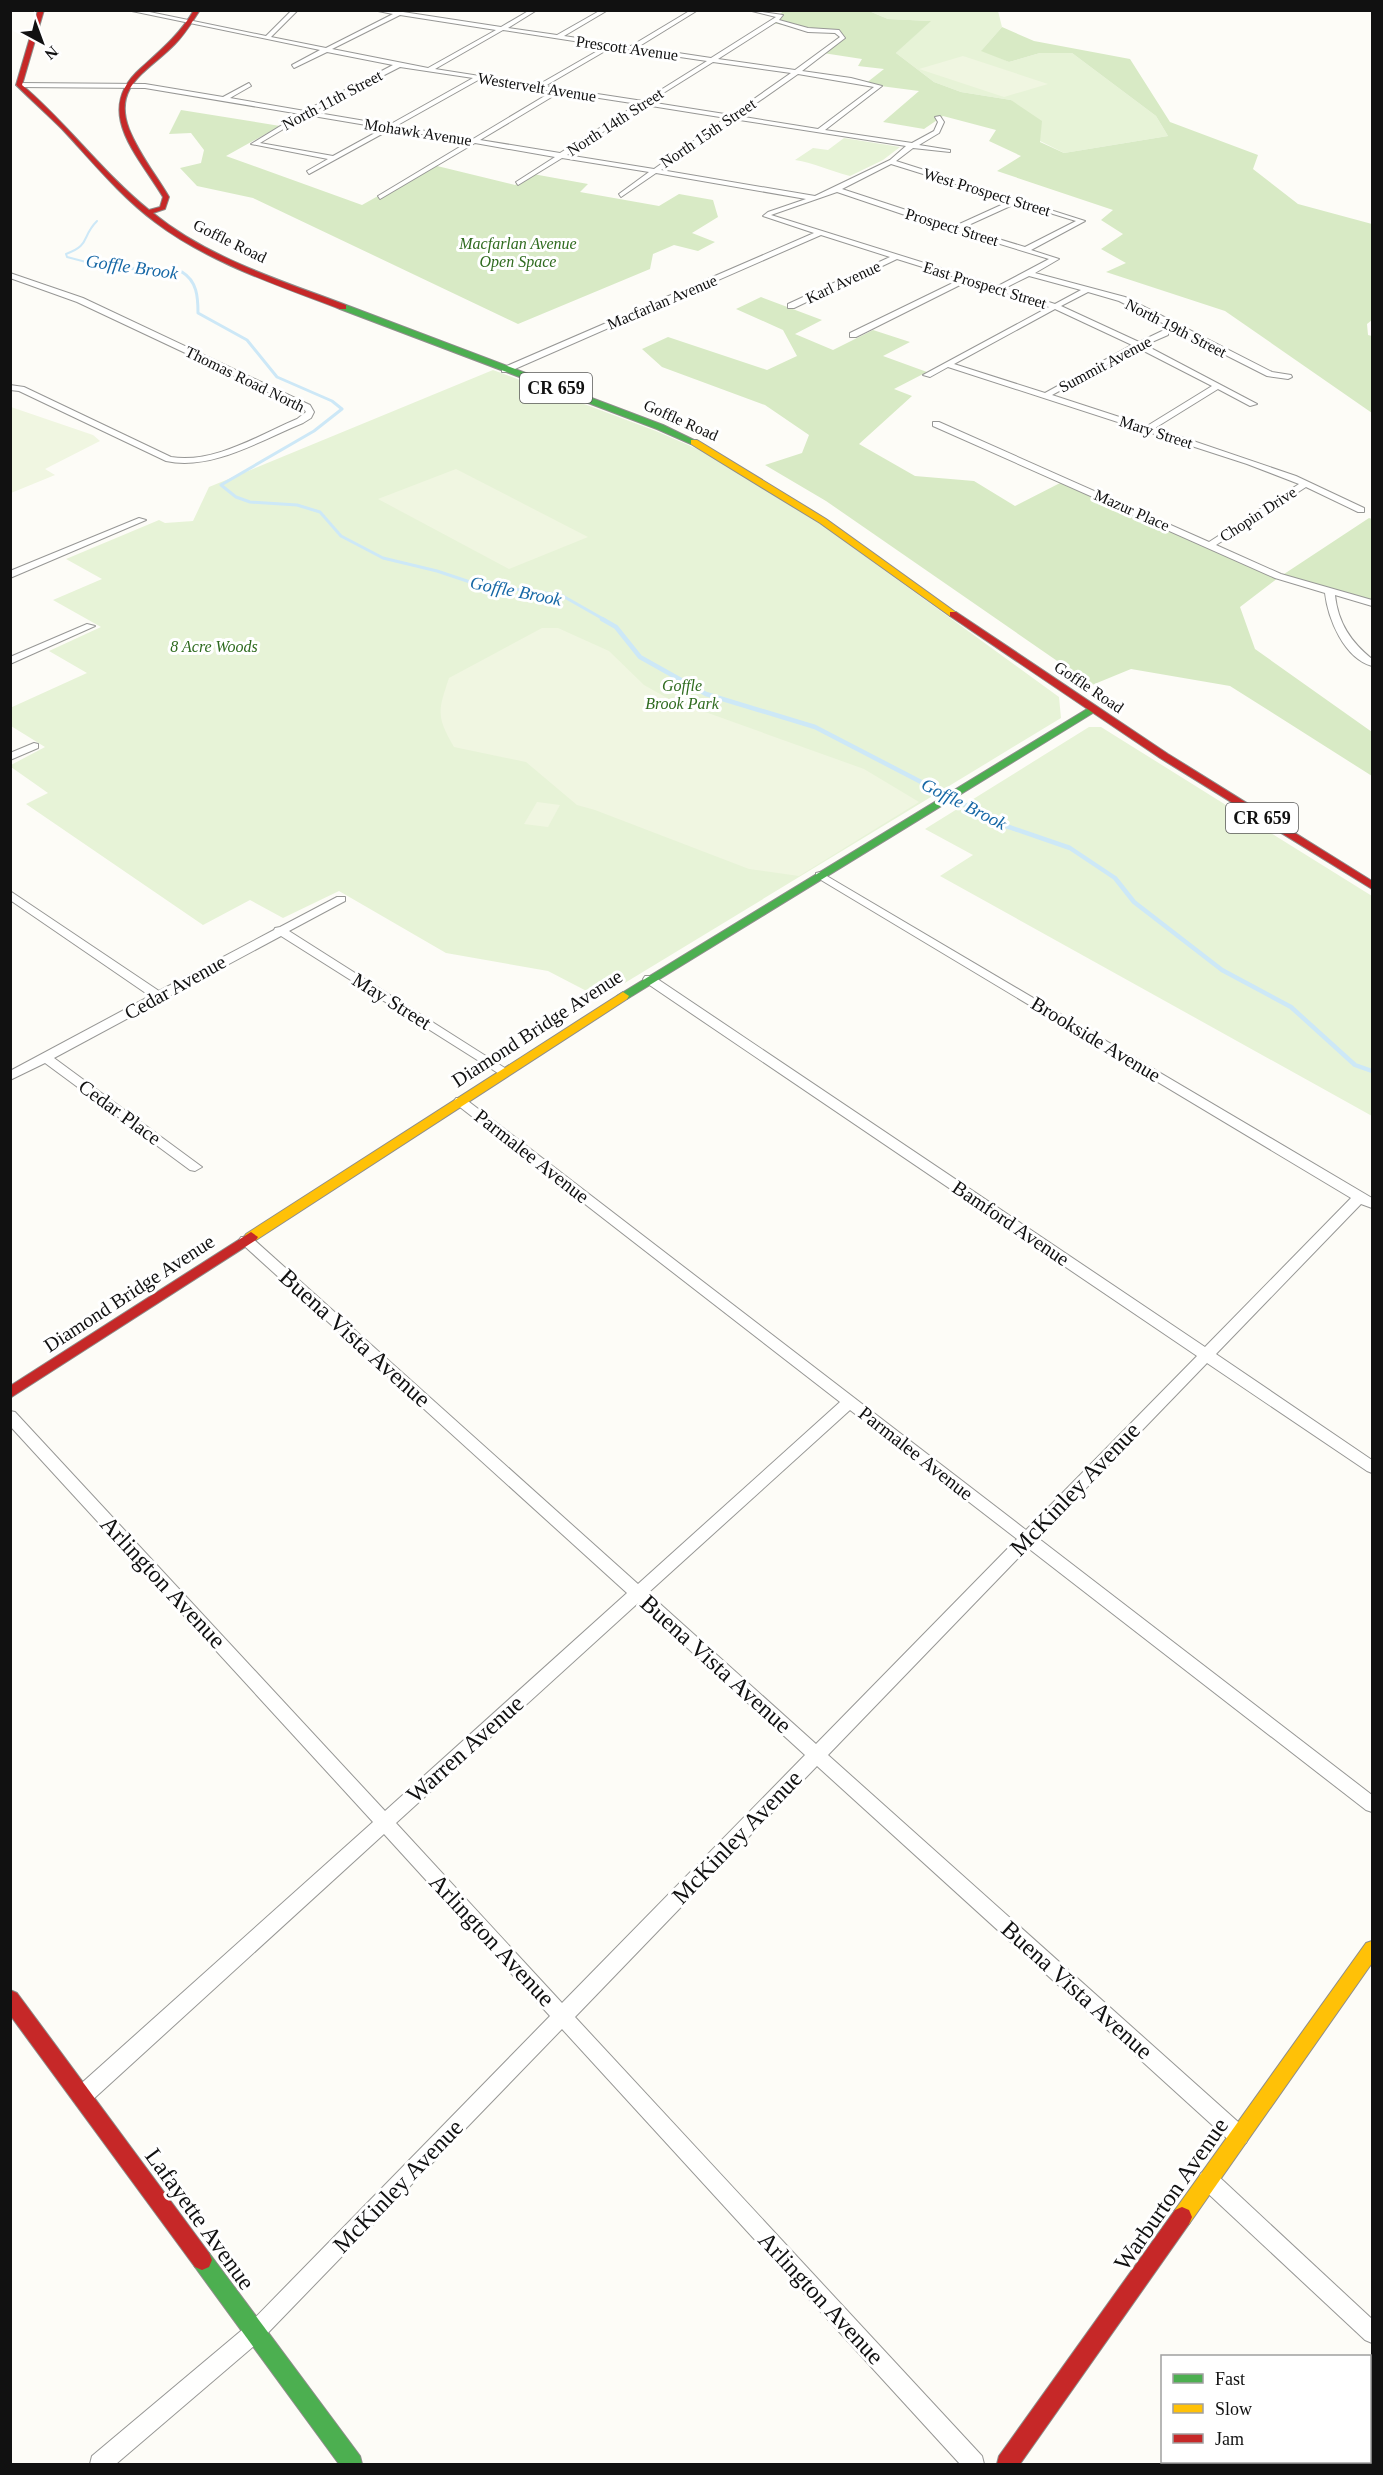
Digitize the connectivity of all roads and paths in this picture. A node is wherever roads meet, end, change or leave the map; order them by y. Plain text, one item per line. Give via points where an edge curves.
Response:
1 (41, 10) edge
2 (129, 10) edge
3 (296, 10) edge
4 (375, 10) edge
5 (442, 10) edge
6 (535, 10) edge
7 (606, 10) edge
8 (696, 10) edge
9 (750, 10) edge
10 (398, 14) junction
11 (194, 16) edge
12 (428, 18) junction
13 (775, 20) junction
14 (502, 29) junction
15 (558, 37) junction
16 (267, 38) junction
17 (611, 45) junction
18 (632, 48) junction
19 (326, 50) junction
20 (712, 60) junction
21 (398, 65) junction
22 (294, 66) dead end
23 (428, 70) junction
24 (796, 73) junction
25 (478, 78) junction
26 (129, 84) junction
27 (249, 85) dead end
28 (14, 87) edge
29 (539, 87) junction
30 (559, 90) junction
31 (224, 99) junction
32 (644, 104) junction
33 (306, 113) junction
34 (731, 117) junction
35 (938, 117) dead end
36 (389, 127) junction
37 (819, 131) junction
38 (474, 141) junction
39 (912, 146) junction
40 (948, 151) dead end
41 (562, 156) junction
42 (333, 158) junction
43 (891, 162) junction
44 (652, 171) junction
45 (309, 172) dead end
46 (518, 183) dead end
47 (836, 189) junction
48 (621, 195) dead end
49 (380, 197) dead end
50 (815, 198) junction
51 (1016, 201) junction
52 (147, 213) junction
53 (955, 229) junction
54 (818, 234) junction
55 (1027, 249) junction
56 (895, 257) junction
57 (1028, 273) junction
58 (10, 275) edge
59 (967, 279) junction
60 (998, 289) junction
61 (1086, 290) junction
62 (791, 306) dead end
63 (1054, 307) junction
64 (1165, 333) dead end
65 (854, 335) dead end
66 (1138, 345) junction
67 (946, 364) junction
68 (505, 370) junction
69 (927, 375) dead end
70 (1288, 377) dead end
71 (1217, 386) junction
72 (10, 387) edge
73 (1046, 396) junction
74 (1253, 404) dead end
75 (936, 424) dead end
76 (1148, 429) junction
77 (1305, 484) junction
78 (1361, 510) dead end
79 (142, 520) dead end
80 (1210, 545) junction
81 (10, 575) edge
82 (1330, 592) junction
83 (1372, 603) edge
84 (90, 626) dead end
85 (10, 661) edge
86 (1372, 663) edge
87 (1092, 709) junction
88 (34, 746) dead end
89 (10, 757) edge
90 (820, 875) junction
91 (1372, 886) edge
92 (10, 894) edge
93 (341, 899) dead end
94 (279, 930) junction
95 (649, 979) junction
96 (158, 996) junction
97 (45, 1058) junction
98 (505, 1072) junction
99 (10, 1076) edge
100 (460, 1101) junction
101 (195, 1167) dead end
102 (1366, 1200) edge
103 (246, 1240) junction
104 (1206, 1354) junction
105 (10, 1393) edge
106 (849, 1402) junction
107 (10, 1416) edge
108 (1372, 1467) edge
109 (1027, 1538) junction
110 (637, 1593) junction
111 (817, 1755) junction
112 (1372, 1805) edge
113 (384, 1822) junction
114 (1372, 1949) edge
115 (10, 1999) edge
116 (562, 2017) junction
117 (82, 2096) junction
118 (1239, 2136) junction
119 (1208, 2180) junction
120 (255, 2332) junction
121 (1372, 2333) edge
122 (100, 2464) edge
123 (352, 2464) edge
124 (974, 2464) edge
125 (1007, 2464) edge

1 - 28 main road
2 - 11 street, Westervelt Avenue
3 - 16 street
4 - 10 street, Prescott Avenue
5 - 12 street
6 - 14 street
7 - 15 street
8 - 18 street
9 - 13 street via 781,16
10 - 12 street, Prescott Avenue
10 - 19 street
11 - 16 street, Westervelt Avenue
11 - 26 main road
12 - 14 street, Prescott Avenue
13 - 20 street, North 14th Street
13 - 24 street, North 15th Street via 808,30 837,31 842,36
14 - 15 street, Prescott Avenue
14 - 23 street
15 - 17 street, Prescott Avenue
16 - 19 street, Westervelt Avenue
17 - 18 street, Prescott Avenue
17 - 29 street
18 - 20 street, Prescott Avenue
19 - 21 street, Westervelt Avenue
19 - 22 street
20 - 24 street, Prescott Avenue
20 - 32 street, North 14th Street
21 - 23 street, Westervelt Avenue
21 - 33 street, North 11th Street
23 - 25 street, Westervelt Avenue
24 - 34 street, North 15th Street
24 - 37 street, Prescott Avenue via 879,86
25 - 29 street, Westervelt Avenue
25 - 36 street
26 - 28 street, Mohawk Avenue
26 - 31 street, Mohawk Avenue
26 - 52 main road via 120,102 121,115 166,197 164,207
27 - 31 street
28 - 52 main road, Goffle Road / CR 659 via 41,103
29 - 30 street, Westervelt Avenue
30 - 32 street, Westervelt Avenue
30 - 38 street
31 - 33 street, Mohawk Avenue
32 - 34 street, Westervelt Avenue
32 - 41 street, North 14th Street
33 - 36 street, Mohawk Avenue
33 - 42 street, North 11th Street via 254,144
34 - 37 street, Westervelt Avenue
34 - 44 street, North 15th Street
35 - 39 street via 941,122 937,132
36 - 38 street, Mohawk Avenue
36 - 42 street
37 - 39 street, Westervelt Avenue
38 - 41 street, Mohawk Avenue
38 - 49 street
39 - 40 street, Westervelt Avenue
39 - 43 street
41 - 44 street, Mohawk Avenue
41 - 46 street, North 14th Street
42 - 45 street
43 - 47 street
43 - 51 street, West Prospect Street
44 - 48 street, North 15th Street
44 - 50 street, Mohawk Avenue
47 - 50 street
47 - 53 street, Prospect Street
50 - 54 street, East Prospect Street via 766,214 766,218
51 - 53 street
51 - 55 street, West Prospect Street via 1082,221
52 - 68 main road, Goffle Road / CR 659 via 241,267
53 - 55 street, Prospect Street
54 - 56 street, East Prospect Street
54 - 68 street, Macfarlan Avenue
55 - 57 street, Prospect Street via 1055,259
56 - 59 street, East Prospect Street
56 - 62 street, Karl Avenue
57 - 60 street
57 - 61 street, North 19th Street
58 - 72 street, Thomas Road North via 80,300 307,407 310,412 300,421 204,460 183,463
59 - 60 street, East Prospect Street
59 - 65 street
60 - 63 street, East Prospect Street
61 - 63 street
61 - 70 street, North 19th Street via 1122,299 1270,374
63 - 66 street, East Prospect Street
63 - 67 street
64 - 66 street, Summit Avenue
66 - 71 street, East Prospect Street
66 - 73 street, Summit Avenue
67 - 69 street
67 - 73 street, Mary Street
68 - 87 main road, Goffle Road / CR 659 via 660,427 720,456 823,520
71 - 74 street, East Prospect Street
71 - 76 street
73 - 76 street, Mary Street
75 - 80 street, Mazur Place
76 - 77 street, Mary Street
77 - 78 street, Mary Street
77 - 80 street, Chopin Drive
79 - 81 street
80 - 82 street, Mazur Place via 1278,576
82 - 83 street, Mazur Place
82 - 86 street via 1340,633
84 - 85 street
87 - 90 main road, Diamond Bridge Avenue
87 - 91 main road, Goffle Road / CR 659
88 - 89 street
90 - 95 main road, Diamond Bridge Avenue
90 - 102 street, Brookside Avenue
92 - 96 street
93 - 94 street, Cedar Avenue
94 - 96 street, Cedar Avenue
94 - 98 street, May Street
95 - 98 main road, Diamond Bridge Avenue
95 - 104 street, Bamford Avenue
96 - 97 street, Cedar Avenue
97 - 99 street, Cedar Avenue
97 - 101 street, Cedar Place
98 - 100 main road, Diamond Bridge Avenue
100 - 103 main road, Diamond Bridge Avenue
100 - 106 street, Parmalee Avenue
102 - 104 street, McKinley Avenue
103 - 105 main road, Diamond Bridge Avenue
103 - 110 street, Buena Vista Avenue
104 - 108 street, Bamford Avenue
104 - 109 street, McKinley Avenue
106 - 109 street, Parmalee Avenue
106 - 110 street, Warren Avenue
107 - 113 street, Arlington Avenue
109 - 111 street, McKinley Avenue
109 - 112 street, Parmalee Avenue
110 - 111 street, Buena Vista Avenue
110 - 113 street, Warren Avenue
111 - 116 street, McKinley Avenue
111 - 118 street, Buena Vista Avenue
113 - 116 street, Arlington Avenue
113 - 117 street, Warren Avenue
114 - 118 main road, Warburton Avenue
115 - 117 main road, Lafayette Avenue
116 - 120 street, McKinley Avenue
116 - 124 street, Arlington Avenue
117 - 120 main road, Lafayette Avenue
118 - 119 main road, Warburton Avenue
119 - 121 street
119 - 125 main road, Warburton Avenue
120 - 122 street, McKinley Avenue
120 - 123 main road, Lafayette Avenue

